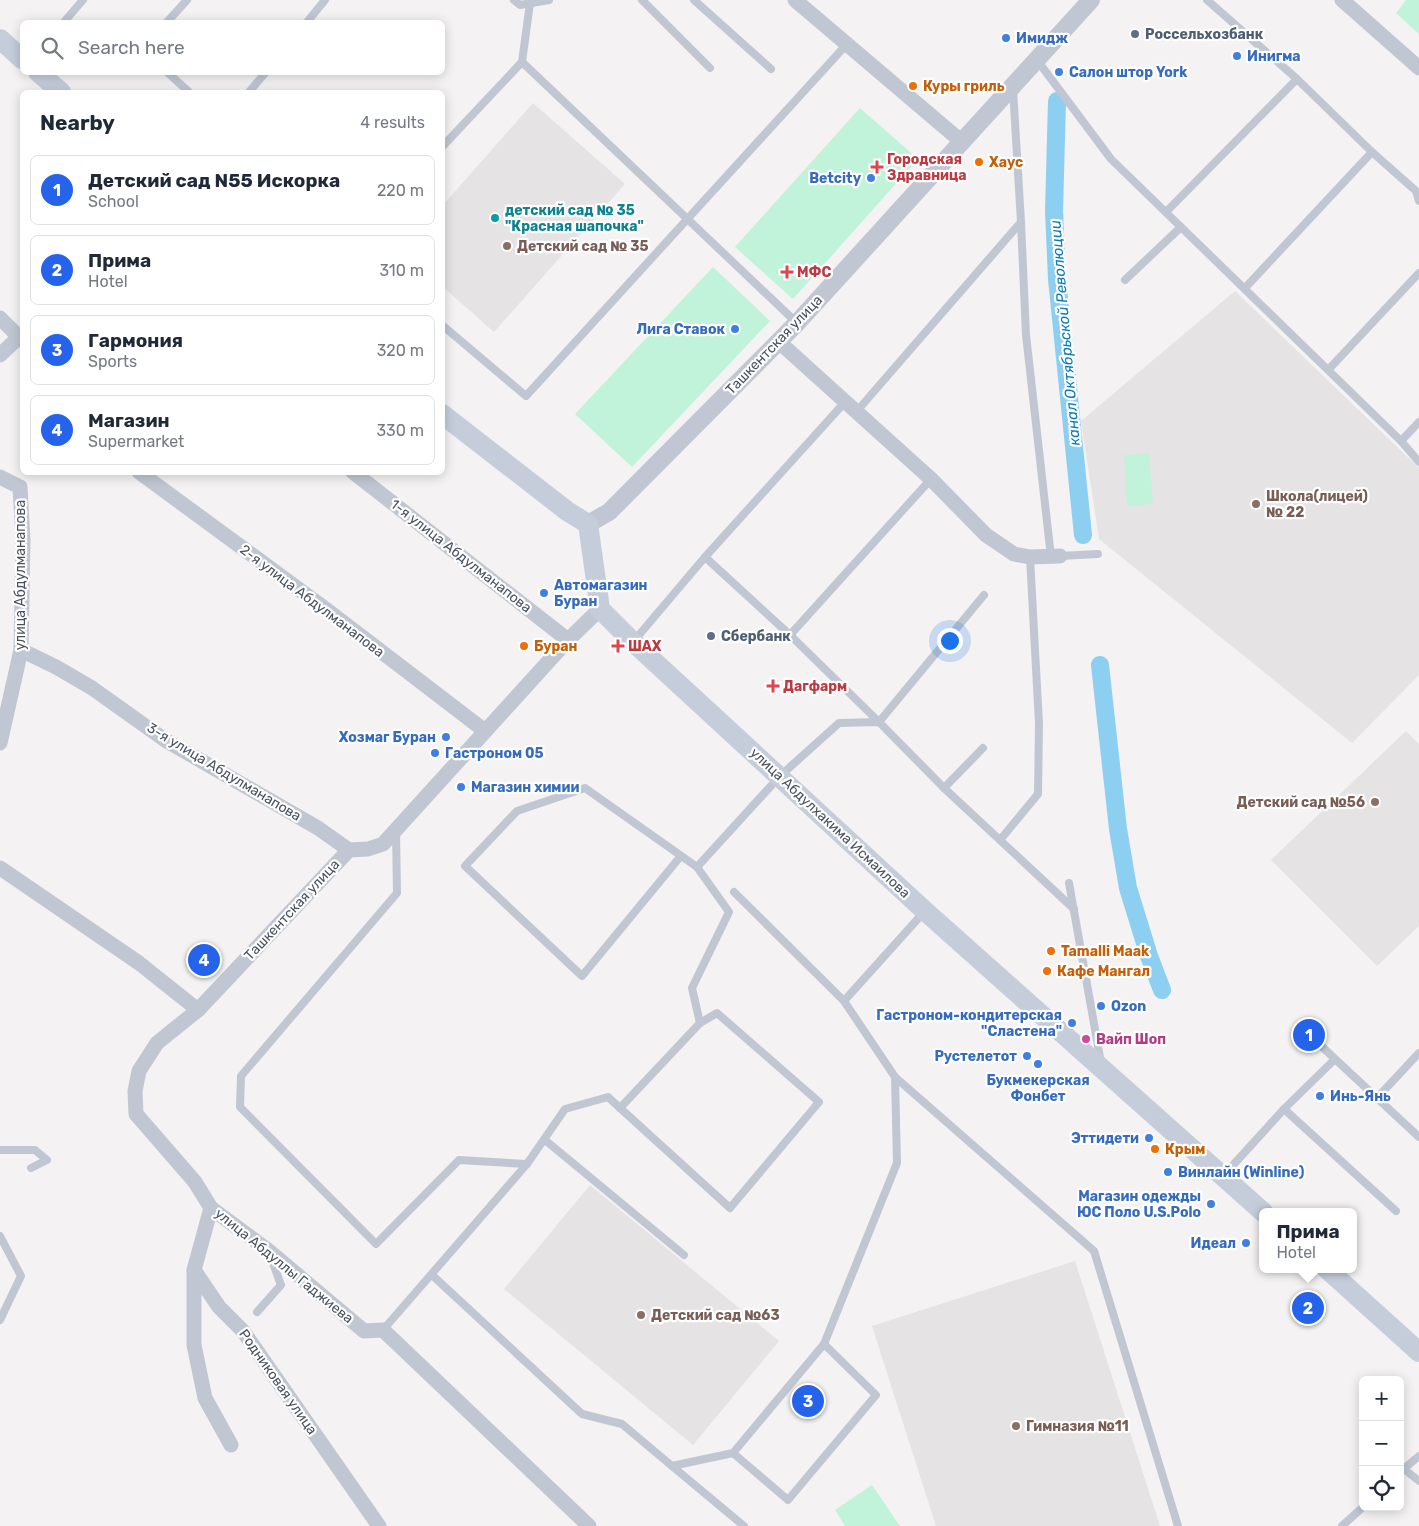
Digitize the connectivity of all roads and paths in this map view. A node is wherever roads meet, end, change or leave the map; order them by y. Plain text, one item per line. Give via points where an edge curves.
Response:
1 (82, 0) edge
2 (187, 0) edge
3 (325, 0) edge
4 (514, 0) edge
5 (549, 0) edge
6 (642, 0) edge
7 (694, 0) edge
8 (795, 0) edge
9 (1091, 0) edge
10 (1208, 0) edge
11 (1342, 0) edge
12 (530, 3) junction
13 (66, 20) edge
14 (168, 20) edge
15 (309, 20) edge
16 (0, 39) edge
17 (847, 44) junction
18 (20, 57) edge
19 (1037, 60) junction
20 (522, 62) junction
21 (710, 68) dead end
22 (1419, 68) edge
23 (771, 69) dead end
24 (41, 75) edge
25 (170, 75) edge
26 (263, 75) edge
27 (1297, 79) junction
28 (1012, 87) junction
29 (58, 90) edge
30 (187, 90) edge
31 (251, 90) edge
32 (962, 142) junction
33 (445, 144) edge
34 (1372, 152) junction
35 (1419, 202) edge
36 (1166, 212) junction
37 (687, 220) junction
38 (1021, 222) junction
39 (1181, 226) junction
40 (1419, 273) edge
41 (1126, 280) dead end
42 (1245, 288) junction
43 (0, 318) edge
44 (797, 323) junction
45 (445, 328) edge
46 (20, 337) edge
47 (20, 339) edge
48 (778, 341) junction
49 (0, 355) edge
50 (1329, 369) junction
51 (851, 406) junction
52 (445, 416) edge
53 (1419, 422) edge
54 (1401, 440) junction
55 (1419, 462) edge
56 (143, 475) edge
57 (357, 475) edge
58 (0, 477) edge
59 (931, 479) junction
60 (588, 524) junction
61 (1098, 554) dead end
62 (1055, 556) junction
63 (705, 557) junction
64 (1030, 557) junction
65 (984, 595) dead end
66 (600, 609) junction
67 (790, 635) junction
68 (568, 640) junction
69 (633, 642) junction
70 (21, 650) junction
71 (879, 722) junction
72 (485, 731) junction
73 (0, 743) edge
74 (983, 748) dead end
75 (780, 776) junction
76 (944, 788) junction
77 (396, 831) junction
78 (1000, 840) junction
79 (349, 850) junction
80 (680, 856) junction
81 (698, 867) junction
82 (0, 868) edge
83 (1069, 883) dead end
84 (734, 892) dead end
85 (1074, 909) junction
86 (925, 911) junction
87 (844, 1001) junction
88 (198, 1010) junction
89 (700, 1023) junction
90 (1312, 1037) dead end
91 (1419, 1053) edge
92 (1335, 1059) junction
93 (1103, 1069) junction
94 (895, 1076) junction
95 (1376, 1099) junction
96 (620, 1108) junction
97 (1284, 1110) junction
98 (1419, 1137) edge
99 (545, 1140) junction
100 (0, 1150) edge
101 (527, 1164) junction
102 (32, 1168) dead end
103 (1223, 1176) junction
104 (211, 1208) junction
105 (1259, 1208) edge
106 (1396, 1212) dead end
107 (0, 1236) edge
108 (269, 1251) junction
109 (684, 1255) dead end
110 (194, 1270) junction
111 (1331, 1273) edge
112 (432, 1275) junction
113 (257, 1312) dead end
114 (0, 1320) edge
115 (383, 1330) junction
116 (824, 1344) junction
117 (1417, 1346) edge
118 (232, 1445) dead end
119 (733, 1453) junction
120 (1419, 1456) edge
121 (672, 1466) junction
122 (1404, 1468) edge
123 (1404, 1471) edge
124 (1419, 1481) edge
125 (1359, 1511) edge
126 (379, 1526) edge
127 (590, 1526) edge
128 (744, 1526) edge
129 (1178, 1526) edge
130 (1342, 1526) edge

1 - 13 lane
2 - 14 lane
3 - 15 lane
4 - 12 lane via 520,5
5 - 12 lane
6 - 21 lane
7 - 23 lane
8 - 17 street
9 - 19 street, Ташкентская улица
10 - 27 lane
11 - 22 street
12 - 20 lane
16 - 18 main road
17 - 32 street
17 - 37 lane
19 - 28 street, Ташкентская улица
19 - 36 lane via 1111,159
20 - 33 lane
20 - 37 lane
24 - 29 main road
25 - 30 lane
26 - 31 lane
27 - 34 lane
27 - 36 lane
28 - 32 street, Ташкентская улица
28 - 38 lane
32 - 44 street, Ташкентская улица
34 - 35 lane via 1416,190
34 - 42 lane
36 - 39 lane
37 - 44 lane
37 - 45 lane via 526,396
38 - 51 lane
38 - 62 lane via 1026,335
39 - 41 lane
39 - 42 lane
40 - 50 lane
42 - 50 lane
43 - 46 street
44 - 48 street, Ташкентская улица
47 - 49 street
48 - 51 street
48 - 60 street, Ташкентская улица via 609,512
50 - 54 lane
51 - 59 street
51 - 63 lane
52 - 60 main road
53 - 54 lane
54 - 55 lane
56 - 72 street, 2-я улица Абдулманапова
57 - 68 street, 1-я улица Абдулманапова
58 - 70 street, улица Абдулманапова via 20,487 23,540
59 - 64 street via 986,535 1014,554
59 - 67 lane
60 - 66 main road
61 - 62 lane
62 - 64 street
63 - 67 lane
63 - 69 lane
64 - 78 lane via 1039,724 1038,794
65 - 71 lane
66 - 68 street, Ташкентская улица
66 - 69 main road, улица Абдулхакима Исмаилова
67 - 71 lane
68 - 72 street, Ташкентская улица
69 - 75 main road, улица Абдулхакима Исмаилова
70 - 73 street, улица Абдулманапова
70 - 79 street, 3-я улица Абдулманапова via 92,688 165,740 318,828
71 - 75 lane via 839,724
71 - 76 lane
72 - 77 street, Ташкентская улица
74 - 76 lane
75 - 81 lane
75 - 86 main road, улица Абдулхакима Исмаилова
76 - 78 lane
77 - 79 street, Ташкентская улица via 383,844
77 - 101 lane via 397,893 241,1076 240,1107 376,1244 459,1160
78 - 85 lane
79 - 88 street, Ташкентская улица
80 - 80 lane via 585,788 516,811 465,866 582,976
80 - 81 lane
81 - 89 lane via 729,912 692,988
82 - 88 street via 139,963
83 - 85 lane
84 - 87 lane
85 - 93 lane
86 - 87 lane
86 - 93 main road, улица Абдулхакима Исмаилова
87 - 94 lane
88 - 104 street, улица Абдуллы Гаджиева via 157,1043 139,1071 135,1091 136,1114 195,1182
89 - 96 lane
89 - 96 lane via 717,1013 819,1102 730,1208
90 - 92 lane
91 - 95 lane
92 - 95 lane
92 - 97 lane
93 - 103 main road, улица Абдулхакима Исмаилова
94 - 116 lane via 897,1164
94 - 129 lane via 1094,1251
95 - 98 lane
96 - 99 lane via 608,1097 565,1109
97 - 103 lane
97 - 106 lane
99 - 101 lane
99 - 109 lane
100 - 102 lane via 35,1150 48,1160
101 - 112 lane
103 - 105 main road, улица Абдулхакима Исмаилова
104 - 108 street, улица Абдуллы Гаджиева
104 - 110 street
107 - 114 lane via 21,1276
108 - 113 lane via 281,1284
108 - 115 street, улица Абдуллы Гаджиева via 364,1331
110 - 118 street via 194,1345 205,1398
110 - 126 street, Родниковая улица via 219,1307 243,1331
111 - 117 main road
112 - 115 lane
112 - 121 lane via 582,1414 622,1424
115 - 127 street
116 - 119 lane
116 - 119 lane via 876,1396 788,1500
119 - 121 lane
120 - 122 lane
121 - 128 lane
123 - 124 lane
125 - 130 lane

